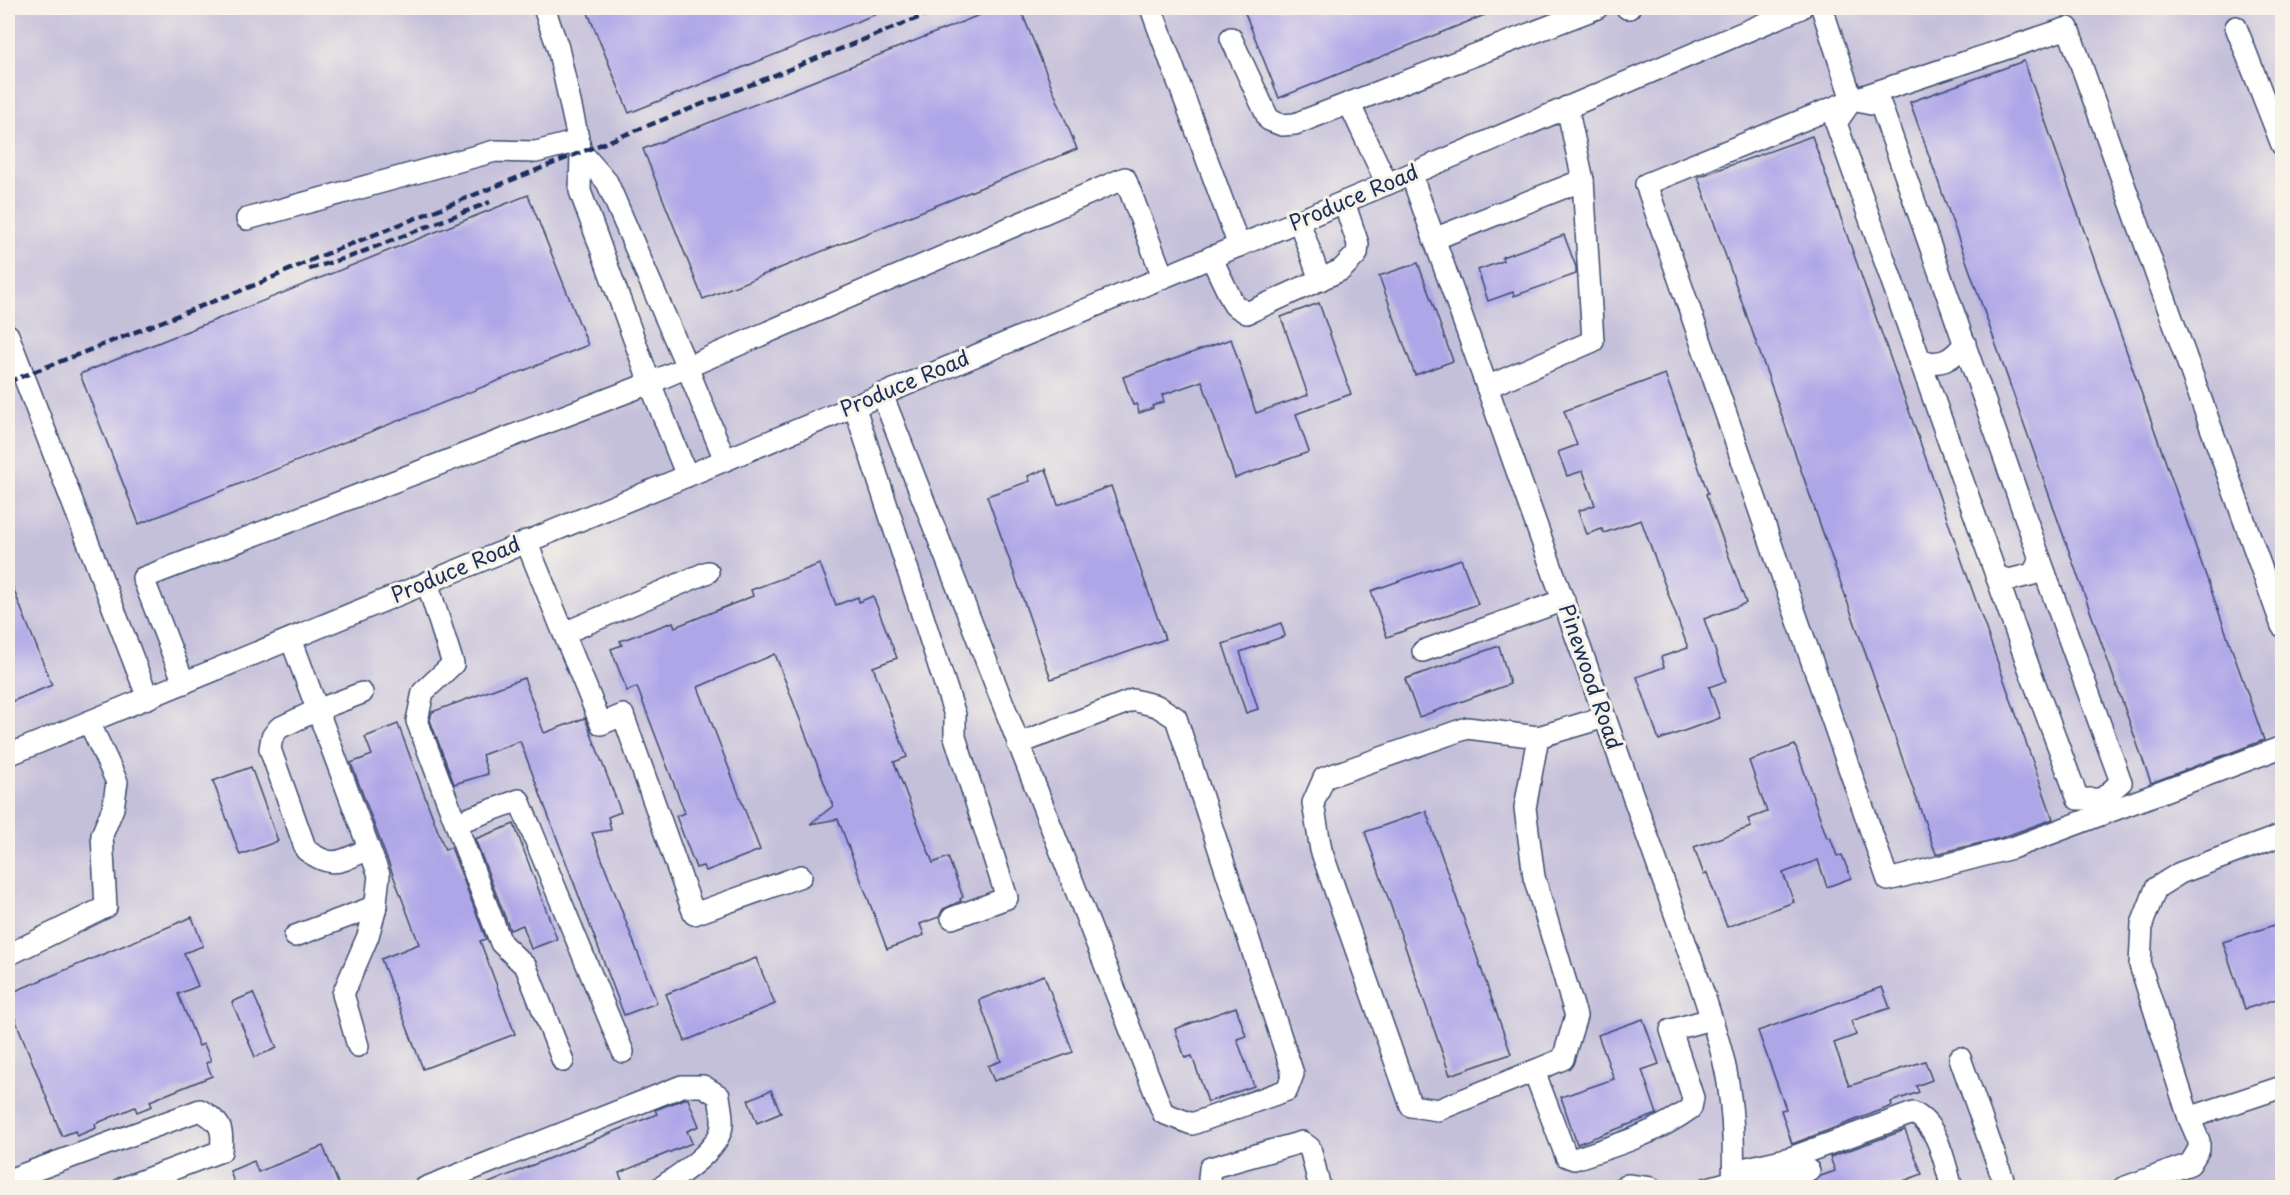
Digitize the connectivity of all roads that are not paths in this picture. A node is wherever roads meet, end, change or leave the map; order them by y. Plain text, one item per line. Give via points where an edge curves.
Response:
1 (544, 8) edge
2 (1151, 8) edge
3 (1597, 8) edge
4 (1801, 8) edge
5 (1822, 8) edge
6 (2236, 27) dead end
7 (1231, 38) dead end
8 (1851, 100) junction
9 (1349, 103) junction
10 (1567, 107) junction
11 (2283, 145) edge
12 (579, 147) junction
13 (1411, 174) junction
14 (1583, 180) junction
15 (1387, 184) junction
16 (1344, 202) junction
17 (246, 219) dead end
18 (1299, 221) junction
19 (1434, 239) junction
20 (1239, 246) junction
21 (635, 248) junction
22 (1211, 257) junction
23 (605, 260) junction
24 (1163, 277) junction
25 (1320, 279) junction
26 (8, 335) edge
27 (1965, 342) junction
28 (1920, 360) junction
29 (687, 367) junction
30 (650, 383) junction
31 (1487, 387) junction
32 (882, 394) junction
33 (854, 405) junction
34 (725, 460) junction
35 (687, 476) junction
36 (526, 541) junction
37 (2040, 559) junction
38 (708, 572) dead end
39 (1996, 576) junction
40 (427, 582) junction
41 (1564, 600) junction
42 (2283, 626) edge
43 (564, 633) junction
44 (291, 639) junction
45 (1423, 651) dead end
46 (184, 683) junction
47 (362, 693) dead end
48 (148, 698) junction
49 (317, 710) junction
50 (1605, 717) junction
51 (88, 723) junction
52 (1538, 737) junction
53 (1018, 744) junction
54 (2283, 747) edge
55 (8, 755) edge
56 (2105, 806) junction
57 (456, 823) junction
58 (2283, 834) edge
59 (369, 849) junction
60 (801, 876) dead end
61 (376, 906) junction
62 (952, 918) dead end
63 (295, 936) dead end
64 (8, 955) edge
65 (1711, 1019) junction
66 (358, 1046) dead end
67 (623, 1052) dead end
68 (1960, 1058) dead end
69 (563, 1061) dead end
70 (1534, 1071) junction
71 (2283, 1087) edge
72 (2189, 1118) junction
73 (1809, 1171) dead end
74 (8, 1180) edge
75 (1733, 1180) edge
76 (1951, 1187) edge
77 (123, 1188) edge
78 (425, 1188) edge
79 (660, 1188) edge
80 (1212, 1188) edge
81 (1320, 1188) edge
82 (1622, 1188) edge
83 (1652, 1188) edge
84 (1708, 1188) edge
85 (2006, 1188) edge
86 (2123, 1188) edge

1 - 12 street via 558,48
2 - 20 street
3 - 9 street
4 - 10 street, Produce Road
5 - 8 street
6 - 11 street
7 - 9 street via 1269,120 1295,124
8 - 27 street via 1881,106
8 - 28 street via 1836,123
8 - 42 street via 2068,28
8 - 56 street via 1646,184 1888,880 2012,849
9 - 15 street
10 - 13 street, Produce Road
10 - 14 street
12 - 17 street via 495,151
12 - 21 street via 607,182
12 - 23 street via 580,191
13 - 15 street, Produce Road
13 - 19 street, Pinewood Road
14 - 19 street
14 - 31 street via 1593,341
15 - 16 street, Produce Road
16 - 18 street, Produce Road
16 - 25 street via 1358,244 1357,254 1341,270
18 - 20 street, Produce Road
18 - 25 street
19 - 31 street, Pinewood Road
20 - 22 street, Produce Road
21 - 23 street
21 - 29 street
22 - 24 street, Produce Road
22 - 25 street via 1234,305 1247,313
23 - 30 street
24 - 29 street via 1125,178
24 - 32 street, Produce Road
26 - 48 street
27 - 28 street via 1955,356 1933,364
27 - 37 street
28 - 39 street
29 - 30 street
29 - 34 street
30 - 35 street
30 - 46 street via 143,578
31 - 41 street, Pinewood Road
32 - 33 street, Produce Road
32 - 53 street
33 - 34 street, Produce Road
33 - 62 street via 955,715 955,737 1007,898
34 - 35 street, Produce Road
35 - 36 street, Produce Road
36 - 40 street, Produce Road
36 - 43 street
37 - 39 street via 2033,574 2009,580
37 - 56 street via 2121,783
38 - 43 street
39 - 56 street via 2078,799
40 - 44 street, Produce Road
40 - 57 street via 453,664 423,692 417,721
41 - 45 street
41 - 50 street, Pinewood Road
43 - 60 street via 601,724 623,715 694,914
44 - 46 street, Produce Road
44 - 49 street
46 - 48 street, Produce Road
47 - 49 street
48 - 51 street, Produce Road
49 - 59 street
49 - 59 street via 279,728 270,749 306,850 333,863
50 - 52 street
50 - 65 street, Pinewood Road
51 - 55 street, Produce Road
51 - 64 street via 117,782 113,808 102,835 106,907
52 - 70 street via 1526,819 1534,877 1576,1016 1563,1059
52 - 70 street via 1467,728 1324,778 1313,802 1321,850 1411,1106 1438,1110
53 - 53 street via 1162,1113 1192,1124 1287,1090 1293,1074 1176,718 1158,706 1133,700
54 - 56 street
57 - 67 street via 519,800
57 - 69 street via 501,944 526,967
58 - 72 street via 2180,873 2156,888 2142,924 2140,964
59 - 61 street via 379,875
61 - 63 street
61 - 66 street via 368,936 343,994
65 - 70 street via 1671,1030 1693,1098 1691,1108 1624,1143 1575,1159 1566,1156
65 - 75 street, Pinewood Road via 1729,1090
68 - 85 street
71 - 72 street
72 - 86 street via 2199,1141 2190,1164
73 - 75 street via 1762,1184
74 - 77 street via 200,1110 217,1120 223,1136 221,1151
75 - 76 street via 1913,1113 1924,1118 1934,1133
75 - 84 street
78 - 79 street via 682,1086 703,1086 718,1096 723,1126 712,1146
80 - 81 street via 1210,1168 1302,1142 1310,1148
82 - 83 street

